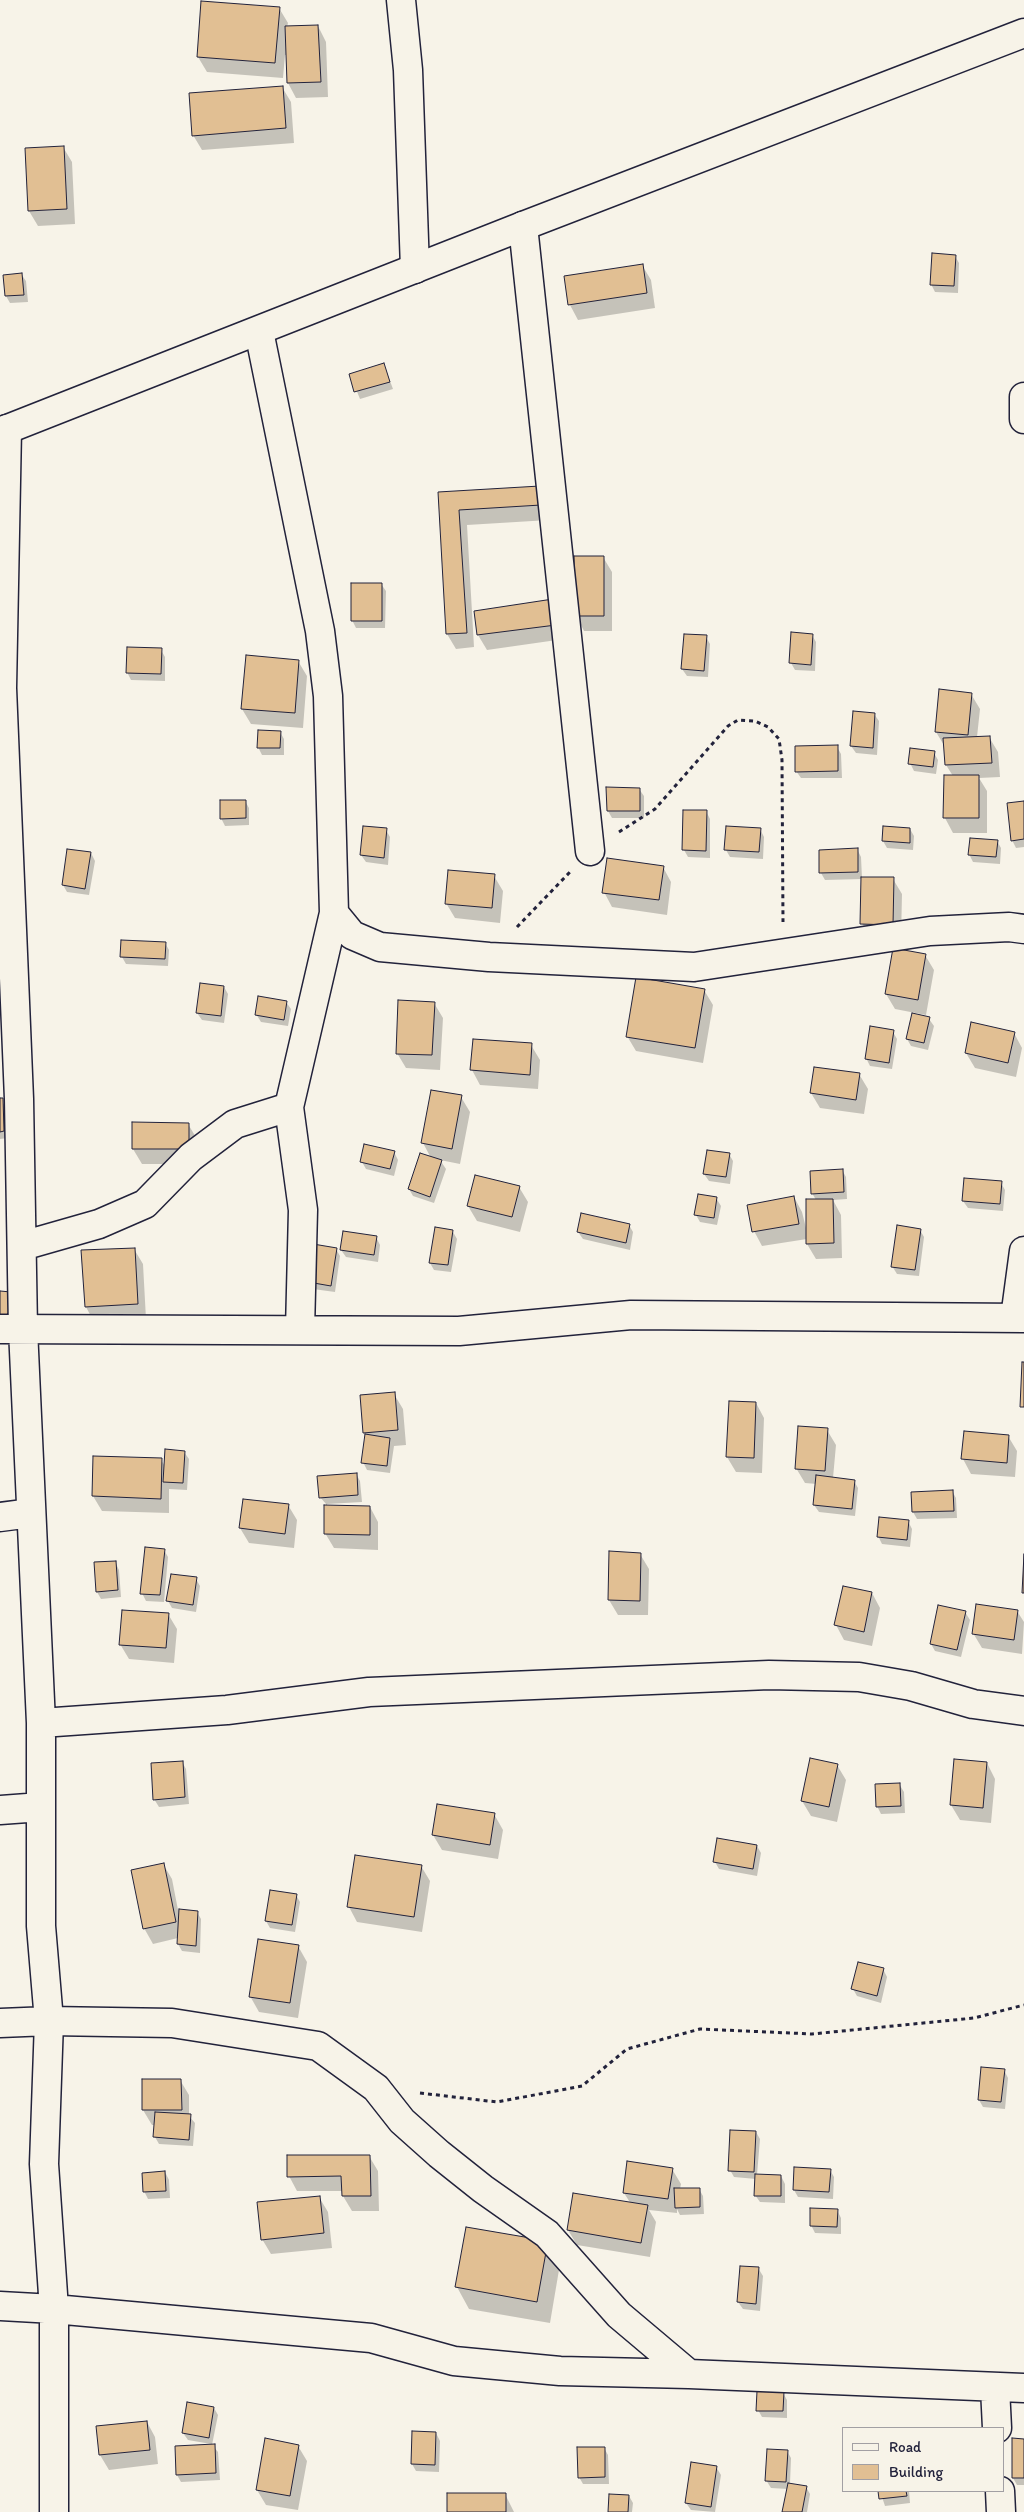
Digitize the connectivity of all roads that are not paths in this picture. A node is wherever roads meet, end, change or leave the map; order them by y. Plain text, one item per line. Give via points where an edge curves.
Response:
1 (400, 0) edge
2 (1024, 33) edge
3 (523, 226) junction
4 (415, 269) junction
5 (259, 331) junction
6 (1024, 397) edge
7 (1024, 419) edge
8 (3, 431) edge
9 (590, 851) road end
10 (334, 913) junction
11 (1024, 929) edge
12 (289, 1107) junction
13 (22, 1246) junction
14 (1024, 1251) edge
15 (1020, 1318) edge
16 (12, 1329) edge
17 (300, 1330) junction
18 (31, 1513) junction
19 (0, 1517) edge
20 (1024, 1711) edge
21 (41, 1723) junction
22 (41, 1807) junction
23 (0, 1810) edge
24 (49, 2021) junction
25 (0, 2023) edge
26 (0, 2306) edge
27 (54, 2309) junction
28 (689, 2374) junction
29 (996, 2388) junction
30 (1024, 2388) edge
31 (997, 2427) edge
32 (1000, 2492) edge
33 (54, 2512) edge
34 (1001, 2512) edge

1 - 4 street via 408,70
2 - 3 street
3 - 4 street
3 - 9 street
4 - 5 street
5 - 8 street
5 - 10 street via 320,632 328,696
6 - 7 street
8 - 13 street via 2,688
10 - 11 street via 352,934 380,947 489,957 694,967 930,931 1009,926
10 - 12 street
12 - 13 street via 235,1124 190,1156 145,1204 99,1224
12 - 17 street via 303,1210
13 - 16 street
14 - 15 street
15 - 17 street via 631,1314 459,1330
16 - 17 street
16 - 18 street
18 - 19 street
18 - 21 street
20 - 21 street via 973,1704 911,1686 859,1677 769,1675 369,1692 227,1710
21 - 22 street
22 - 23 street
22 - 24 street via 42,1926
24 - 25 street
24 - 27 street via 44,2164
24 - 28 street via 172,2023 318,2046 376,2088 402,2121 483,2189 547,2234 619,2315
26 - 27 street
27 - 28 street via 371,2338 454,2361 560,2371
27 - 33 street
28 - 29 street
29 - 30 street
29 - 31 street
32 - 34 street

